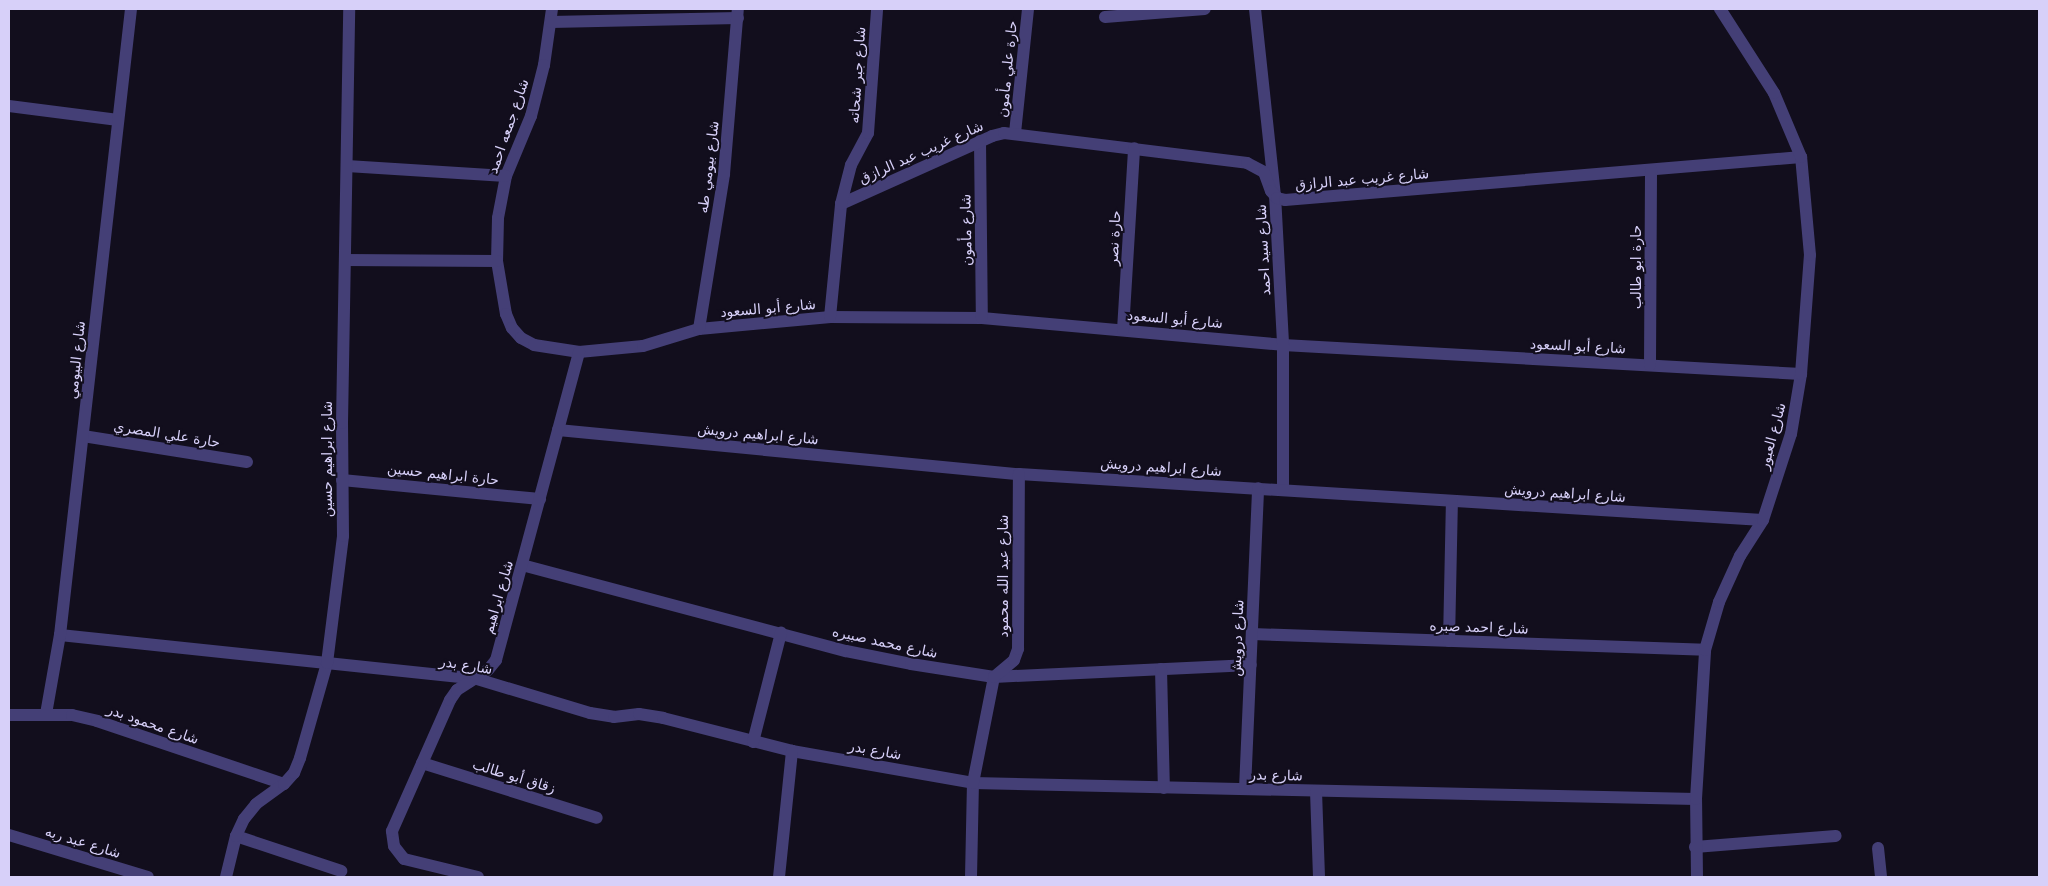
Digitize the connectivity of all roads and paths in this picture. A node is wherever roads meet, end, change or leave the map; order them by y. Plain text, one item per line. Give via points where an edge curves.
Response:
1 (130, 9) edge
2 (350, 9) edge
3 (552, 9) edge
4 (877, 9) edge
5 (1028, 9) edge
6 (1205, 9) edge
7 (1255, 9) edge
8 (1720, 9) edge
9 (738, 14) edge
10 (1105, 17) dead end
11 (551, 22) junction
12 (9, 106) edge
13 (118, 120) junction
14 (1016, 133) junction
15 (980, 141) junction
16 (1134, 148) junction
17 (1802, 157) junction
18 (347, 166) junction
19 (1651, 170) junction
20 (506, 176) junction
21 (1275, 195) junction
22 (840, 204) junction
23 (345, 260) junction
24 (497, 261) junction
25 (830, 318) junction
26 (982, 318) junction
27 (699, 329) junction
28 (1123, 330) junction
29 (1283, 345) junction
30 (548, 348) joint
31 (579, 352) junction
32 (1650, 364) junction
33 (1801, 374) junction
34 (558, 430) junction
35 (83, 436) junction
36 (246, 462) dead end
37 (1019, 474) junction
38 (342, 480) junction
39 (1258, 488) junction
40 (1283, 490) junction
41 (540, 499) junction
42 (1452, 501) junction
43 (1763, 520) junction
44 (522, 565) junction
45 (781, 633) junction
46 (1252, 634) junction
47 (60, 635) junction
48 (1449, 641) junction
49 (1705, 650) junction
50 (326, 663) junction
51 (1251, 665) junction
52 (1161, 669) junction
53 (994, 677) junction
54 (477, 679) junction
55 (46, 714) junction
56 (9, 715) edge
57 (753, 742) junction
58 (792, 751) junction
59 (422, 763) junction
60 (974, 783) junction
61 (284, 784) junction
62 (1164, 788) junction
63 (1245, 789) junction
64 (1316, 791) junction
65 (1696, 799) junction
66 (597, 818) dead end
67 (9, 835) edge
68 (236, 836) junction
69 (1836, 836) dead end
70 (1695, 847) junction
71 (1878, 848) dead end
72 (341, 872) dead end
73 (148, 877) edge
74 (226, 877) edge
75 (478, 877) edge
76 (779, 877) edge
77 (971, 877) edge
78 (1319, 877) edge
79 (1697, 877) edge
80 (1880, 877) edge

1 - 13 street, شارع البيومي
2 - 18 street, شارع ابراهيم حسين
3 - 11 street, شارع جمعه احمد
4 - 22 street, شارع جبر شحاته via 868,133 851,165
5 - 14 street, حارة علي مأمون
6 - 10 street
7 - 21 street, شارع سيد احمد
8 - 17 street, شارع العبور via 1774,93
9 - 11 street
9 - 27 street, شارع بيومي طه via 724,174
11 - 20 street, شارع جمعه احمد via 531,116
12 - 13 street
13 - 35 street, شارع البيومي
14 - 15 street, شارع غريب عبد الرازق via 1004,133
14 - 16 street, شارع غريب عبد الرازق
15 - 22 street, شارع غريب عبد الرازق
15 - 26 street, شارع مأمون
16 - 21 street, شارع غريب عبد الرازق via 1247,163 1264,172
16 - 28 street, حارة نصر
17 - 19 street, شارع غريب عبد الرازق
17 - 33 street, شارع العبور via 1810,254
18 - 20 street
18 - 23 street, شارع ابراهيم حسين
19 - 21 street, شارع غريب عبد الرازق via 1285,200
19 - 32 street, حارة ابو طالب
20 - 24 street, شارع جمعه احمد via 498,218
21 - 29 street, شارع سيد احمد
22 - 25 street, شارع جبر شحاته
23 - 24 street
23 - 38 street, شارع ابراهيم حسين
24 - 30 street, شارع جمعه احمد via 506,314 512,328 521,338
25 - 26 street, شارع أبو السعود
25 - 27 street, شارع أبو السعود
26 - 28 street, شارع أبو السعود
27 - 31 street, شارع أبو السعود via 643,346
28 - 29 street, شارع أبو السعود
29 - 32 street, شارع أبو السعود
29 - 40 street, شارع سيد احمد
30 - 31 street, شارع أبو السعود
31 - 34 street, شارع ابراهيم
32 - 33 street, شارع أبو السعود
33 - 43 street, شارع العبور via 1791,434
34 - 37 street, شارع ابراهيم درويش
34 - 41 street, شارع ابراهيم
35 - 36 street, حارة علي المصري
35 - 47 street, شارع البيومي
37 - 39 street, شارع ابراهيم درويش
37 - 53 street, شارع عبد الله محمود via 1018,649 1014,660
38 - 41 street, حارة ابراهيم حسين
38 - 50 street, شارع ابراهيم حسين via 343,536
39 - 40 street, شارع ابراهيم درويش
39 - 46 street, شارع درويش
40 - 42 street, شارع ابراهيم درويش
41 - 44 street, شارع ابراهيم
42 - 43 street, شارع ابراهيم درويش
42 - 48 street
43 - 49 street, شارع العبور via 1740,556 1719,602
44 - 45 street, شارع محمد صبيره
44 - 54 street, شارع ابراهيم via 496,660
45 - 53 street, شارع محمد صبيره via 911,664
45 - 57 street
46 - 48 street, شارع احمد صبره
46 - 51 street, شارع درويش
47 - 50 street, شارع بدر
47 - 55 street, شارع البيومي
48 - 49 street, شارع احمد صبره
49 - 65 street, شارع العبور
50 - 54 street, شارع بدر
50 - 61 street, شارع ابراهيم حسين via 300,758 294,773
51 - 52 street, شارع محمد صبيره
51 - 63 street, شارع درويش
52 - 53 street, شارع محمد صبيره
52 - 62 street
53 - 60 street
54 - 57 street, شارع بدر via 590,713 614,717 639,714
54 - 59 street, شارع ابراهيم via 457,690 450,700
55 - 56 street, شارع محمود بدر
55 - 61 street, شارع محمود بدر via 97,721
57 - 58 street, شارع بدر
58 - 60 street, شارع بدر
58 - 76 street
59 - 66 street, زقاق أبو طالب
59 - 75 street, شارع ابراهيم via 392,831 394,846 404,859
60 - 62 street, شارع بدر
60 - 77 street
61 - 68 street, شارع ابراهيم حسين via 256,804
62 - 63 street, شارع بدر
63 - 64 street, شارع بدر
64 - 65 street, شارع بدر
64 - 78 street
65 - 70 street, شارع العبور
67 - 73 street, شارع عبد ربه
68 - 72 street
68 - 74 street, شارع ابراهيم حسين
69 - 70 street
70 - 79 street, شارع العبور
71 - 80 street

